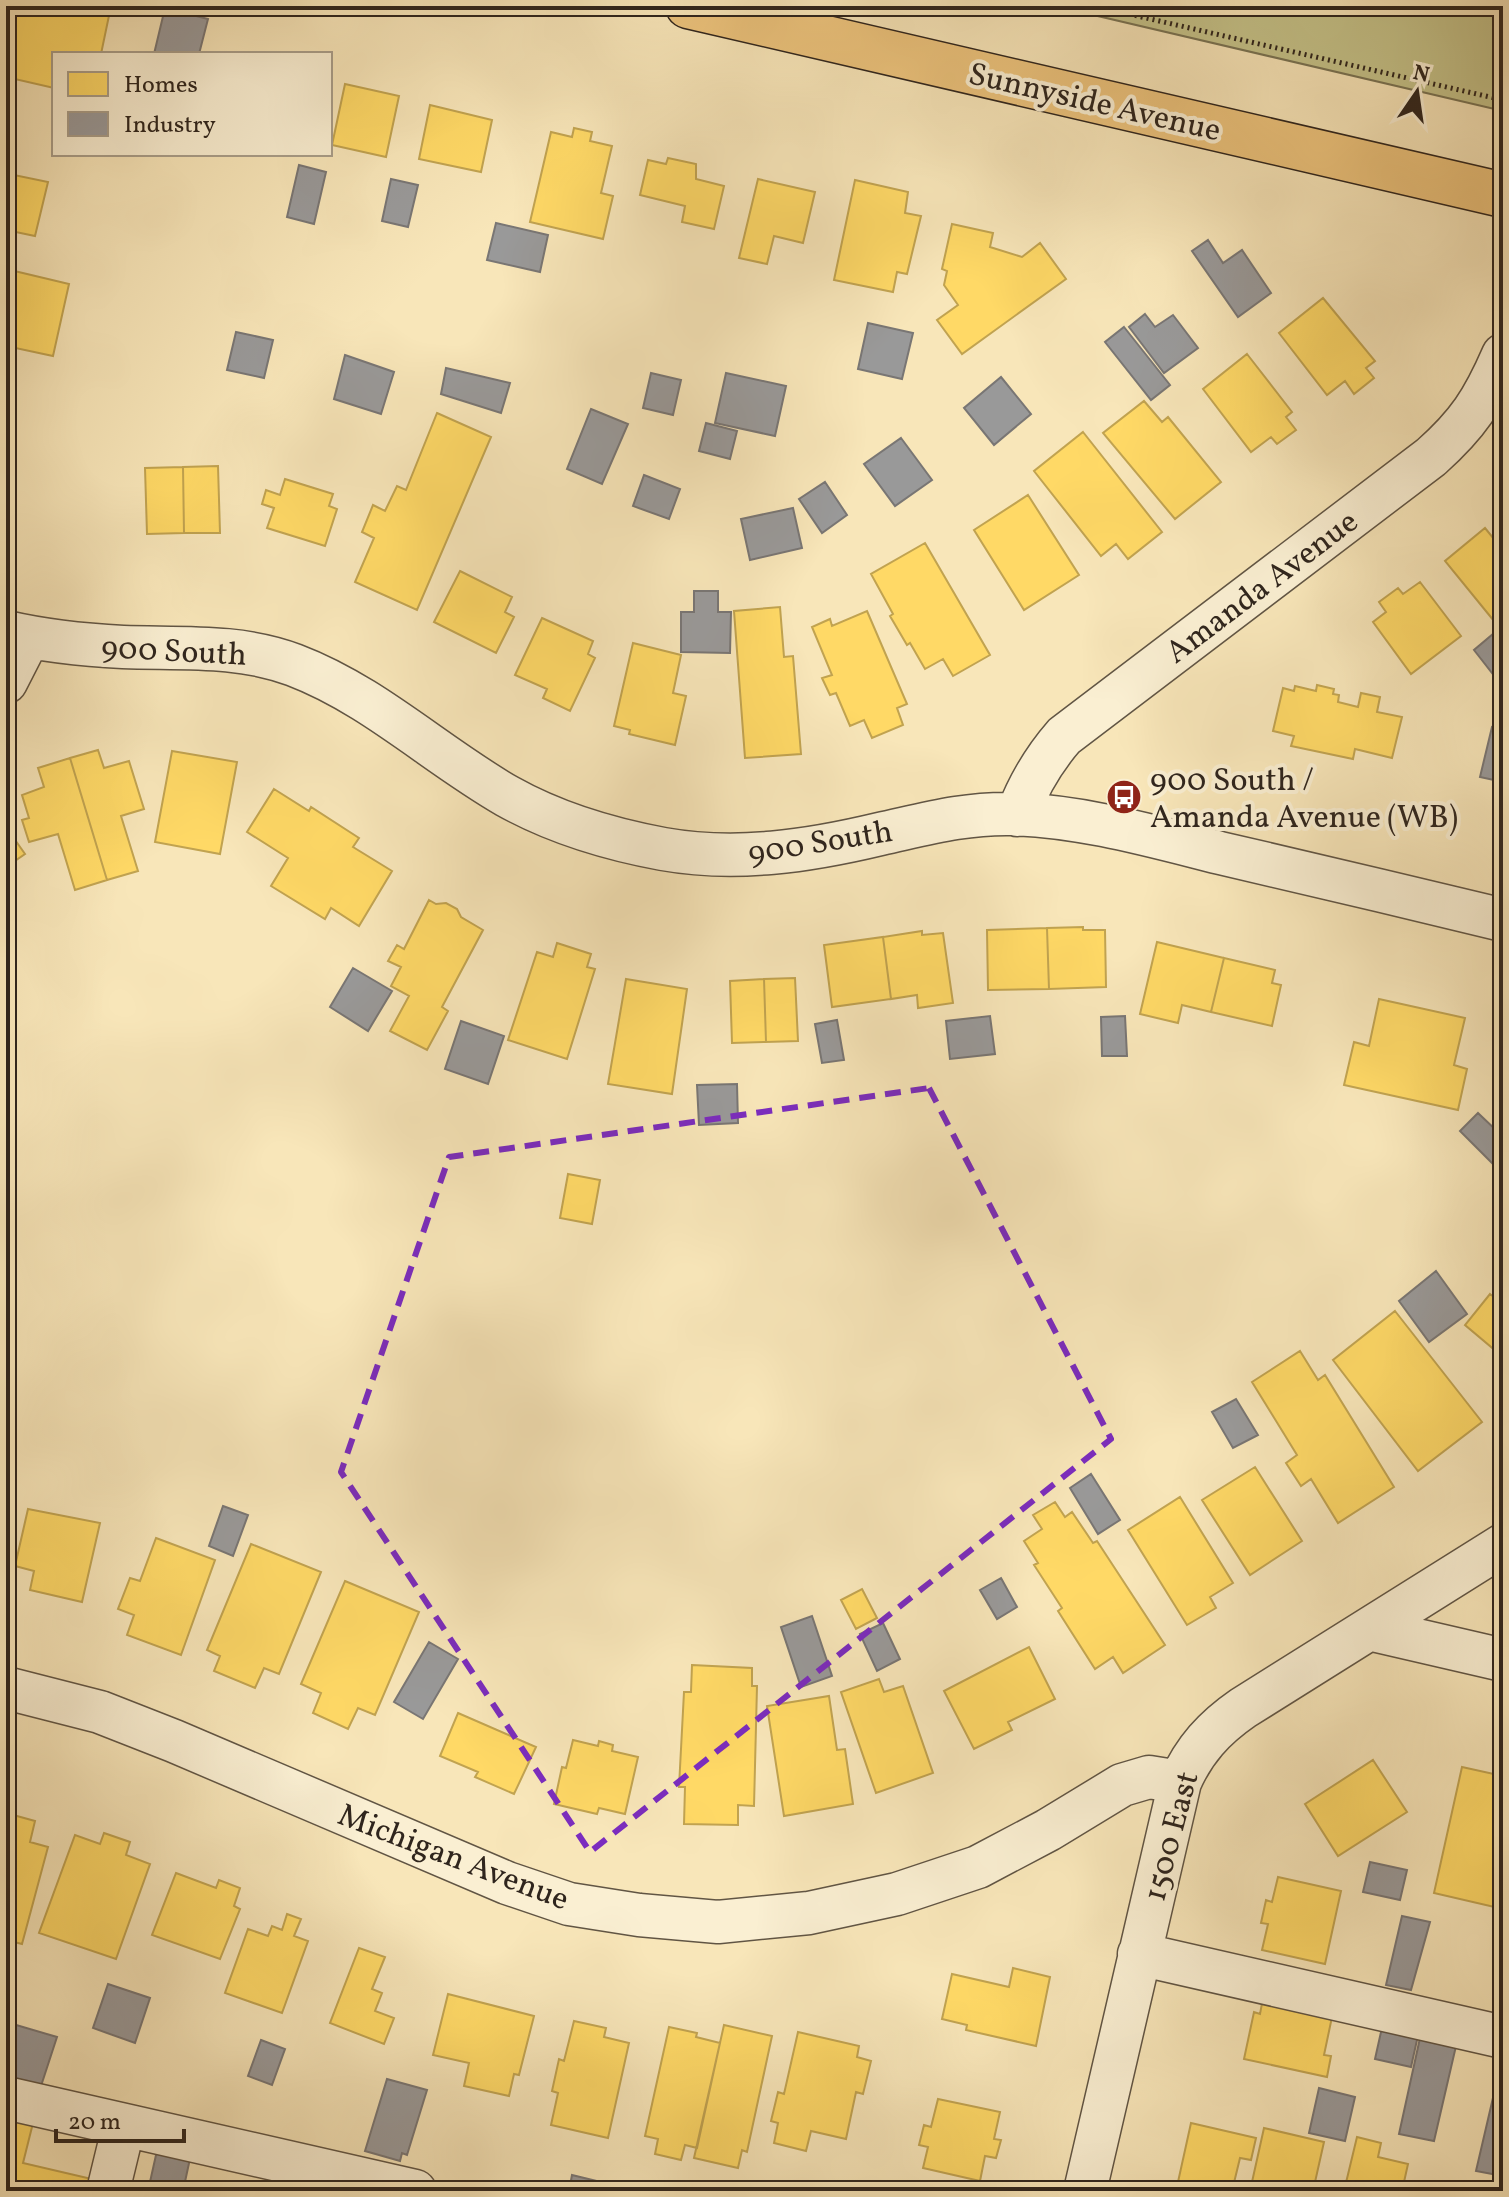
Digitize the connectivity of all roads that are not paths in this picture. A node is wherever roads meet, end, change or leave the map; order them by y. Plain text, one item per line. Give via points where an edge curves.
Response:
1 (688, 6) edge
2 (1503, 195) edge
3 (1503, 355) edge
4 (18, 635) edge
5 (6, 682) edge
6 (1017, 815) junction
7 (1503, 920) edge
8 (1503, 1545) edge
9 (1369, 1629) junction
10 (1503, 1660) edge
11 (6, 1688) edge
12 (1180, 1782) junction
13 (1139, 1954) junction
14 (1503, 2037) edge
15 (6, 2098) edge
16 (124, 2125) junction
17 (108, 2191) edge
18 (415, 2191) edge
19 (1085, 2191) edge

1 - 2 main road, Sunnyside Avenue
3 - 6 street, Amanda Avenue via 1472,416 1453,438 1064,736 1029,784
4 - 5 street, 900 South
4 - 6 street, 900 South via 80,645 222,649 289,663 372,703 509,797 558,820 667,849 776,854 972,814
6 - 7 street, 900 South via 1122,829
8 - 9 street, 1500 East
9 - 10 street
9 - 12 street, 1500 East via 1222,1723 1189,1760
11 - 12 street, Michigan Avenue via 100,1712 507,1883 569,1904 718,1922 809,1913 897,1894 978,1867 1122,1785 1149,1777
12 - 13 street, 1500 East
13 - 14 street
13 - 19 street, 1500 East
15 - 16 street
16 - 17 street
16 - 18 street

